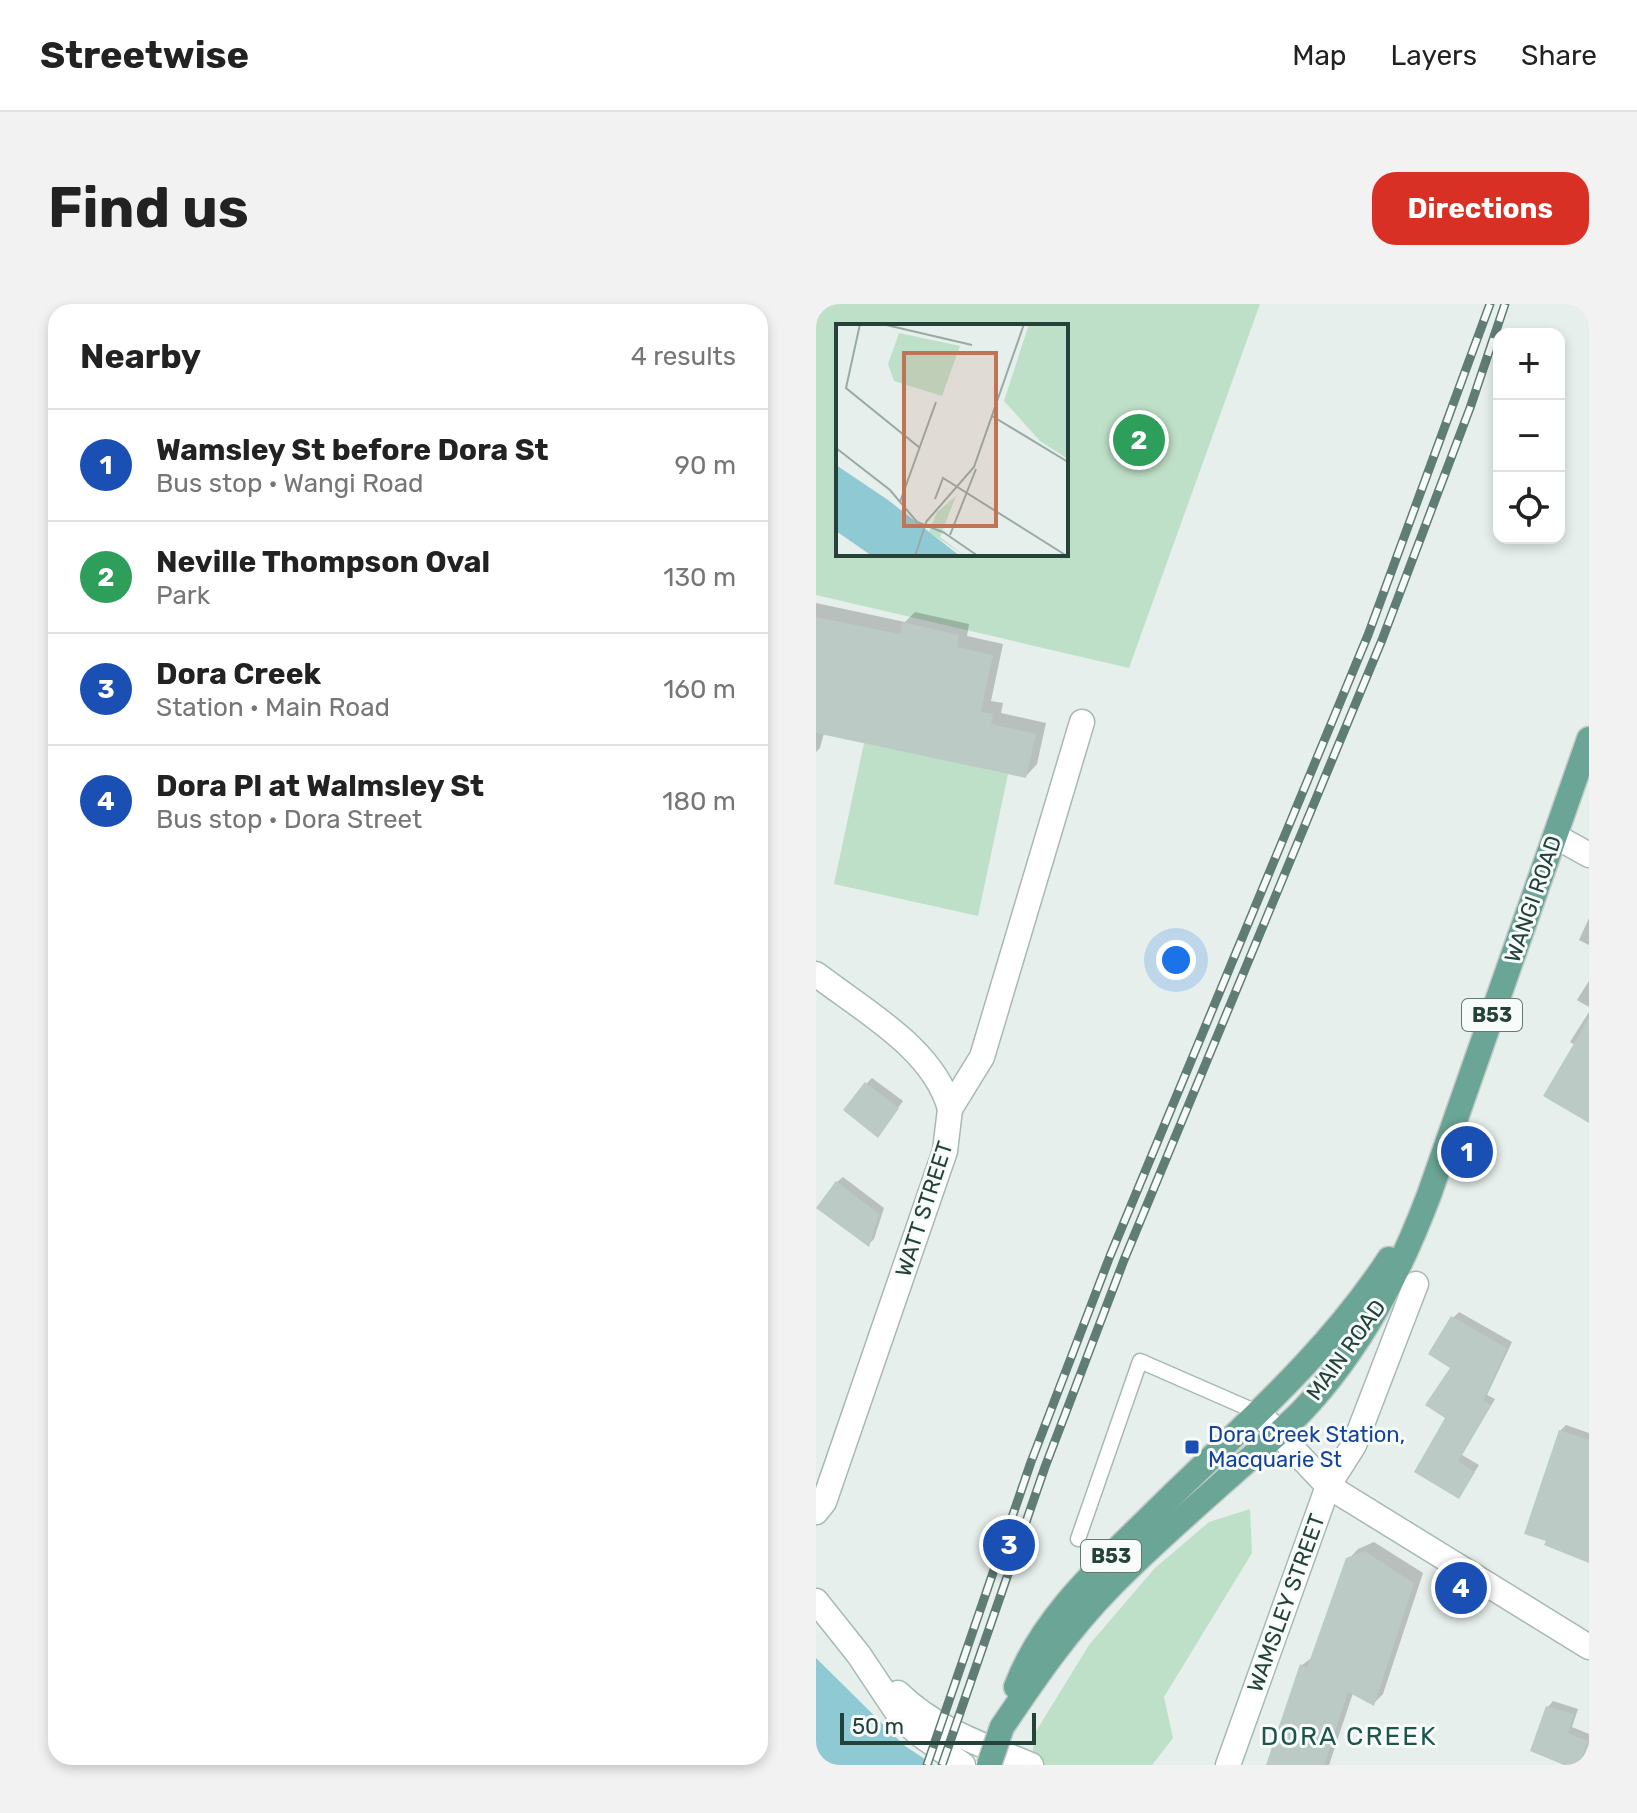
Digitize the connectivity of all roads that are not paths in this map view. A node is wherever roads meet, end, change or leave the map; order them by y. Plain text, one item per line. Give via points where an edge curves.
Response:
1 (1082, 722) dead end
2 (1589, 739) edge
3 (1555, 836) junction
4 (1589, 855) edge
5 (816, 974) edge
6 (950, 1109) junction
7 (1429, 1195) junction
8 (1416, 1284) dead end
9 (1259, 1413) junction
10 (1278, 1433) junction
11 (1328, 1486) junction
12 (816, 1512) edge
13 (1078, 1539) dead end
14 (816, 1601) edge
15 (1589, 1647) edge
16 (859, 1655) junction
17 (1002, 1727) junction
18 (963, 1765) edge
19 (989, 1765) edge
20 (1031, 1765) edge
21 (1228, 1765) edge

1 - 6 street, WATT STREET via 982,1057
2 - 3 main road, WANGI ROAD / B53
3 - 4 street
3 - 7 main road, WANGI ROAD / B53
5 - 6 street via 923,1057 945,1089
6 - 12 street, WATT STREET via 945,1151 824,1502
7 - 9 main road, B53 via 1352,1312
7 - 10 main road, MAIN ROAD / B53 via 1401,1266 1360,1335 1331,1377
8 - 11 street, WAMSLEY STREET via 1354,1445
9 - 10 street
9 - 13 lane via 1140,1361
9 - 17 main road, MAIN ROAD / B53 via 1097,1570 1047,1628 1031,1652
10 - 11 street
10 - 17 main road, MAIN ROAD / B53 via 1109,1588 1065,1637
11 - 15 street
11 - 21 street, WAMSLEY STREET
14 - 16 street
16 - 18 street via 901,1718
16 - 20 street via 926,1717
17 - 19 main road, MAIN ROAD / B53, bridge

